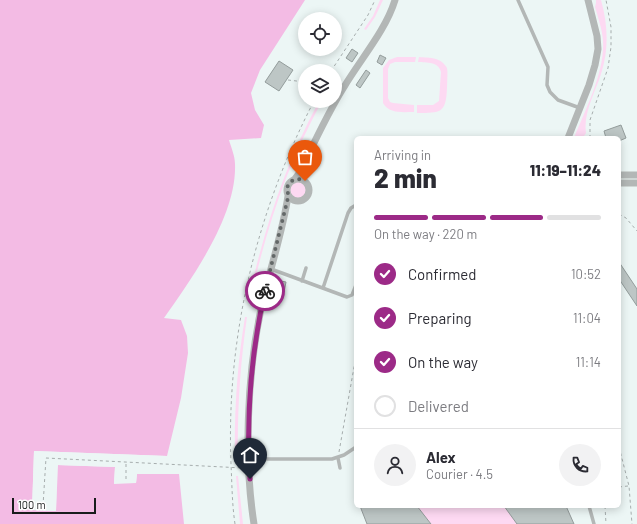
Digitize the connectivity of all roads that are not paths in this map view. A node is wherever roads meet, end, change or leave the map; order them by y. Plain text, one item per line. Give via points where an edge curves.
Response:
1 (395, 0) edge
2 (518, 0) edge
3 (588, 0) edge
4 (580, 108) junction
5 (570, 136) edge
6 (307, 157) junction
7 (621, 175) edge
8 (637, 175) edge
9 (294, 180) junction
10 (637, 182) edge
11 (621, 183) edge
12 (308, 184) junction
13 (288, 196) junction
14 (301, 201) junction
15 (354, 206) edge
16 (283, 219) junction
17 (306, 268) dead end
18 (270, 269) junction
19 (302, 281) junction
20 (323, 288) junction
21 (354, 290) edge
22 (354, 448) edge
23 (338, 458) junction
24 (249, 459) junction
25 (340, 468) dead end
26 (590, 508) edge
27 (254, 524) edge
28 (594, 524) edge

1 - 6 street via 384,24 330,110
2 - 4 lane via 548,67 547,85 550,92 558,100
3 - 4 street via 598,36 598,49
4 - 5 street
6 - 9 street
6 - 12 street via 305,170
7 - 8 street
9 - 12 street via 302,179
9 - 13 street via 287,188
10 - 11 street
12 - 14 street via 309,194
13 - 14 street
13 - 16 street
14 - 16 street via 293,206
15 - 20 lane via 348,213
16 - 18 street
17 - 19 lane
18 - 19 lane
18 - 24 street via 254,353 249,413
19 - 20 lane
20 - 21 lane via 349,297
22 - 23 lane
23 - 24 lane
23 - 25 lane
24 - 27 street
26 - 28 lane

